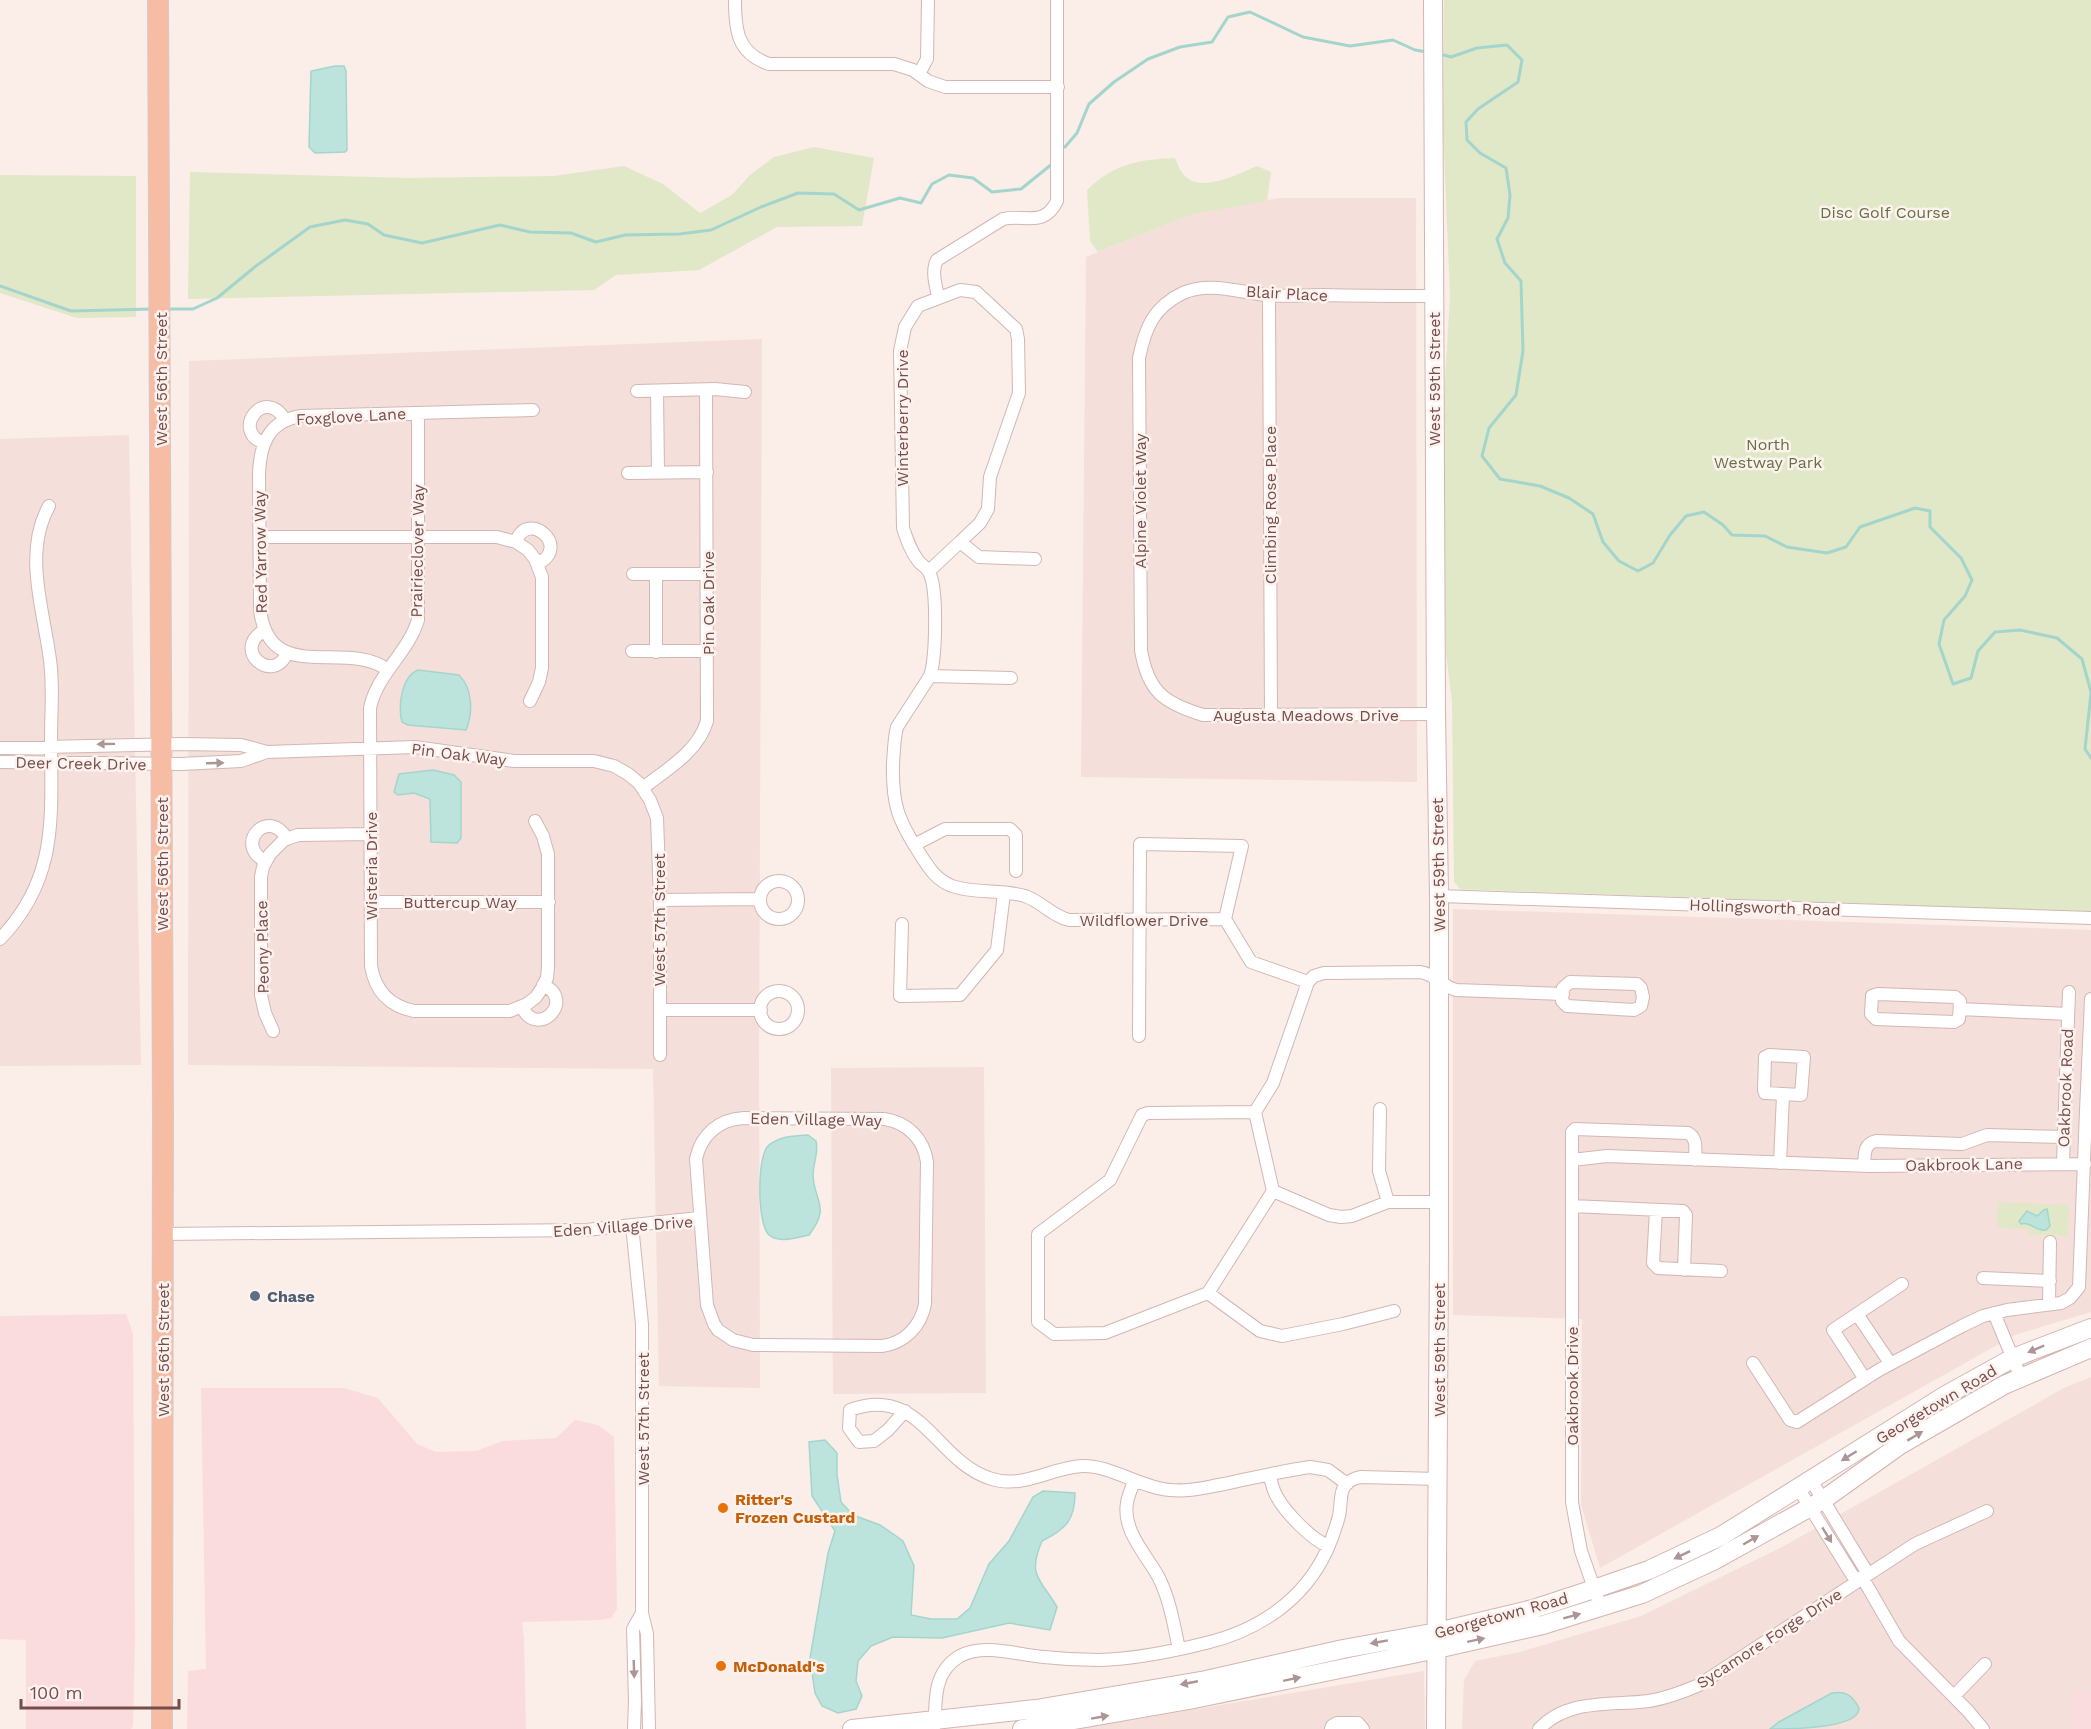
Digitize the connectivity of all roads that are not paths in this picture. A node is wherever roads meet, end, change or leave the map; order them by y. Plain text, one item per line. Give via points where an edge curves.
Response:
1 (158, 0) edge
2 (735, 0) edge
3 (928, 0) edge
4 (1058, 0) edge
5 (1433, 0) edge
6 (919, 74) junction
7 (1058, 87) junction
8 (1269, 295) junction
9 (1434, 296) junction
10 (939, 297) junction
11 (1151, 319) joint
12 (637, 391) dead end
13 (657, 391) junction
14 (706, 391) junction
15 (745, 392) dead end
16 (533, 410) dead end
17 (418, 412) junction
18 (285, 420) junction
19 (264, 443) junction
20 (707, 472) junction
21 (628, 473) dead end
22 (658, 473) junction
23 (49, 506) dead end
24 (260, 537) junction
25 (418, 537) junction
26 (516, 542) junction
27 (960, 542) junction
28 (1035, 559) dead end
29 (537, 564) junction
30 (929, 571) junction
31 (633, 574) dead end
32 (656, 574) junction
33 (707, 574) junction
34 (265, 630) junction
35 (632, 651) dead end
36 (708, 651) junction
37 (287, 652) junction
38 (656, 652) junction
39 (388, 670) junction
40 (930, 676) junction
41 (1011, 678) dead end
42 (1150, 684) joint
43 (530, 702) dead end
44 (1436, 714) junction
45 (1271, 716) junction
46 (894, 741) joint
47 (162, 743) junction
48 (51, 745) junction
49 (0, 748) edge
50 (370, 748) junction
51 (267, 752) junction
52 (0, 762) edge
53 (51, 764) junction
54 (162, 764) junction
55 (643, 788) junction
56 (535, 821) dead end
57 (371, 834) junction
58 (287, 838) junction
59 (914, 845) junction
60 (265, 861) junction
61 (1016, 871) dead end
62 (1004, 893) junction
63 (1439, 896) junction
64 (760, 899) dead end
65 (660, 900) junction
66 (370, 902) junction
67 (549, 902) junction
68 (2091, 918) edge
69 (1225, 919) junction
70 (1140, 920) junction
71 (902, 924) dead end
72 (0, 939) edge
73 (1439, 981) junction
74 (1308, 982) junction
75 (543, 985) junction
76 (2068, 992) dead end
77 (1563, 994) junction
78 (2091, 999) edge
79 (522, 1007) junction
80 (1960, 1009) junction
81 (760, 1010) dead end
82 (660, 1011) junction
83 (2068, 1014) junction
84 (273, 1031) dead end
85 (1139, 1036) dead end
86 (660, 1055) dead end
87 (1783, 1095) dead end
88 (1380, 1109) dead end
89 (2089, 1111) edge
90 (1255, 1112) junction
91 (2064, 1137) junction
92 (1572, 1160) junction
93 (1695, 1160) junction
94 (1780, 1163) junction
95 (2063, 1163) junction
96 (2085, 1164) junction
97 (1864, 1166) junction
98 (1273, 1191) junction
99 (1388, 1202) junction
100 (1439, 1202) junction
101 (1572, 1206) junction
102 (1656, 1210) junction
103 (699, 1218) junction
104 (632, 1225) junction
105 (926, 1229) joint
106 (163, 1234) junction
107 (2050, 1242) dead end
108 (1684, 1270) junction
109 (1721, 1271) dead end
110 (1983, 1278) dead end
111 (2050, 1281) junction
112 (1902, 1284) dead end
113 (2085, 1288) edge
114 (1208, 1293) junction
115 (2049, 1304) junction
116 (1394, 1311) dead end
117 (1994, 1313) junction
118 (1857, 1314) junction
119 (2091, 1328) edge
120 (2091, 1348) edge
121 (2013, 1358) junction
122 (1752, 1362) dead end
123 (1890, 1364) junction
124 (2021, 1378) junction
125 (1864, 1379) junction
126 (905, 1411) dead end
127 (1270, 1475) junction
128 (1438, 1479) junction
129 (1134, 1481) junction
130 (1347, 1484) junction
131 (1804, 1484) junction
132 (1816, 1504) junction
133 (1987, 1511) dead end
134 (1328, 1546) junction
135 (1862, 1577) junction
136 (1594, 1589) junction
137 (1601, 1608) junction
138 (642, 1613) junction
139 (1437, 1640) junction
140 (1179, 1649) junction
141 (1985, 1664) dead end
142 (1954, 1696) junction
143 (935, 1725) edge
144 (162, 1729) edge
145 (634, 1729) edge
146 (649, 1729) edge
147 (852, 1729) edge
148 (1022, 1729) edge
149 (1331, 1729) edge
150 (1363, 1729) edge
151 (1436, 1729) edge
152 (1539, 1729) edge
153 (1983, 1729) edge

1 - 47 main road, West 56th Street
2 - 6 street via 738,36 749,52 766,63 894,64
3 - 6 street via 927,58
4 - 7 street
5 - 9 main road, West 59th Street
6 - 7 street via 949,88
7 - 10 street via 1056,205 1040,218 1003,219 937,260 934,272
8 - 9 street, Blair Place
8 - 11 street, Blair Place via 1223,288 1184,292
8 - 45 street, Climbing Rose Place
9 - 44 main road, West 59th Street
10 - 27 street, Winterberry Drive via 960,290 976,292 1016,328 1018,339 1019,393 990,477 987,512
10 - 30 street, Winterberry Drive via 920,304 911,314 900,346 903,528 912,551
11 - 42 street, Alpine Violet Way via 1139,358 1142,650
12 - 13 street
13 - 14 street
13 - 22 street
14 - 15 street
14 - 20 street, Pin Oak Drive
16 - 17 street, Foxglove Lane
17 - 18 street, Foxglove Lane
17 - 25 street, Prairieclover Way
18 - 19 street, Foxglove Lane
18 - 19 street, Foxglove Lane via 275,409 257,411 250,429
19 - 24 street, Red Yarrow Way via 259,454
20 - 22 street
20 - 33 street, Pin Oak Drive
21 - 22 street
23 - 48 street via 39,531 37,588 51,662
24 - 25 street
24 - 34 street, Red Yarrow Way via 260,610
25 - 26 street via 494,537
25 - 39 street, Prairieclover Way via 418,620
26 - 29 street via 528,550
26 - 29 street via 525,530 538,529 548,537 551,546 546,559
27 - 28 street via 979,556
27 - 30 street, Winterberry Drive
29 - 43 street via 542,584 542,668
30 - 40 street, Winterberry Drive via 935,648
31 - 32 street
32 - 33 street
32 - 38 street
33 - 36 street, Pin Oak Drive
34 - 37 street, Red Yarrow Way
34 - 37 street, Red Yarrow Way via 255,636 251,645 256,660 273,666
35 - 38 street
36 - 38 street
36 - 55 street, Pin Oak Drive via 708,712 703,733 690,750
37 - 39 street via 304,657 360,658 377,662
39 - 50 street, Prairieclover Way via 371,702
40 - 41 street
40 - 46 street, Winterberry Drive via 898,725
42 - 45 street, Augusta Meadows Drive via 1172,704 1203,715
44 - 45 street, Augusta Meadows Drive
44 - 63 main road, West 59th Street
46 - 59 street, Wildflower Drive via 895,803
47 -> 48 street, Deer Creek Drive
47 - 51 street, Pin Oak Way via 241,745
47 - 54 main road, West 56th Street
48 - 49 street, Deer Creek Drive
48 - 53 street
50 - 51 street, Pin Oak Way
50 - 55 street, Pin Oak Way via 427,748 514,761 600,762 624,771
50 - 57 street, Wisteria Drive
54 -> 51 street, Pin Oak Way via 241,761
52 - 53 street, Deer Creek Drive
53 - 54 street, Deer Creek Drive
53 - 72 street via 51,832 44,863 29,900
54 - 106 main road, West 56th Street
55 - 65 street, West 57th Street via 657,818
56 - 67 street via 546,845
57 - 58 street via 309,833
57 - 66 street, Wisteria Drive
58 - 60 street
58 - 60 street via 272,826 257,831 252,848
59 - 61 street via 945,829 1010,829 1016,835
59 - 62 street, Wildflower Drive via 932,874 946,884
60 - 84 street, Peony Place via 261,876 261,994
62 - 70 street, Wildflower Drive via 1028,897 1069,920
62 - 71 street via 997,950 960,995 900,996
63 - 68 street, Hollingsworth Road
63 - 73 main road, West 59th Street
64 - 65 street
65 - 82 street, West 57th Street
66 - 67 street, Buttercup Way
66 - 79 street, Wisteria Drive via 371,966 375,984 392,1002 414,1011 503,1011
67 - 75 street via 548,974
69 - 70 street, Wildflower Drive
69 - 70 street via 1242,846 1140,846
69 - 74 street, Wildflower Drive via 1251,962
70 - 85 street
73 - 74 street via 1422,972 1336,972 1318,974
73 - 77 street via 1456,990
73 - 100 main road, West 59th Street
74 - 90 street via 1273,1083
75 - 79 street via 535,998
75 - 79 street via 553,991 556,1000 548,1018 536,1020
76 - 83 street, Oakbrook Road
77 - 77 street via 1564,986 1570,982 1635,984 1641,988 1642,1001 1634,1010 1571,1007 1564,1004
78 - 89 street
80 - 80 street via 1960,1001 1955,997 1878,994 1872,996 1871,1014 1876,1019 1954,1022 1959,1019
80 - 83 street
81 - 82 street
82 - 86 street, West 57th Street
83 - 91 street, Oakbrook Road
87 - 94 street
88 - 99 street via 1380,1171
89 - 96 street
90 - 98 street
90 - 114 street via 1142,1115 1110,1180 1038,1234 1038,1323 1054,1334 1105,1333
91 - 95 street, Oakbrook Road
91 - 97 street, Oakbrook Lane via 1984,1135 1962,1144 1876,1141 1866,1148
92 - 93 street, Oakbrook Lane via 1607,1156
92 - 93 street via 1575,1129 1689,1133 1696,1140
92 - 101 street, Oakbrook Drive
93 - 94 street, Oakbrook Lane
94 - 97 street, Oakbrook Lane
95 - 96 street, Oakbrook Lane
95 - 97 street, Oakbrook Lane
96 - 113 street
98 - 99 street via 1339,1217
98 - 114 street
99 - 100 street
100 - 128 main road, West 59th Street
101 - 102 street
101 - 136 street, Oakbrook Drive via 1572,1502 1578,1538
102 - 108 street via 1682,1211 1686,1215
102 - 108 street via 1654,1267
103 - 104 street, Eden Village Drive
103 - 105 street, Eden Village Way via 697,1154 705,1137 725,1121 879,1119 908,1128 925,1153
103 - 105 street, Eden Village Drive via 710,1315 725,1335 753,1345 877,1346 905,1337 916,1327 924,1309
104 - 106 street, Eden Village Drive via 557,1231
104 - 138 street, West 57th Street via 642,1323
106 - 144 main road, West 56th Street
107 - 111 street
108 - 109 street
110 - 111 street
111 - 115 street
112 - 118 street
113 - 115 street via 2061,1303
114 - 116 street via 1260,1331 1280,1335
115 - 117 street
117 - 121 street
117 - 123 street
118 - 123 street
118 - 125 street via 1833,1332
119 -> 121 main road, Georgetown Road
120 - 124 main road, Georgetown Road
121 - 124 street
121 -> 131 main road, Georgetown Road
122 - 125 street via 1794,1422
123 - 125 street
132 -> 124 main road, Georgetown Road via 1900,1445
126 - 129 street via 966,1466 988,1478 1023,1482 1083,1466
127 - 129 street via 1187,1491
127 - 130 street via 1319,1468
127 - 134 street via 1279,1501 1313,1538
128 - 130 street via 1361,1478
128 - 139 main road, West 59th Street
129 - 140 street via 1126,1504 1127,1520 1166,1594
130 - 134 street
131 - 132 street
131 -> 136 main road, Georgetown Road via 1680,1557
132 - 135 street
137 -> 132 main road, Georgetown Road via 1642,1594 1715,1560
133 - 135 street, Sycamore Forge Drive via 1920,1541
134 - 140 street via 1300,1590 1267,1618 1238,1634
135 - 142 street via 1899,1641
135 - 152 street, Sycamore Forge Drive via 1699,1685 1653,1700 1572,1708
136 - 137 street, Oakbrook Drive
136 - 139 main road, Georgetown Road
139 -> 137 main road, Georgetown Road via 1543,1625
138 -> 145 street, West 57th Street via 633,1629
138 - 146 street, West 57th Street via 647,1634
139 -> 143 main road, Georgetown Road via 1343,1649 1127,1694
148 -> 139 main road, Georgetown Road via 1189,1700
139 - 151 main road, West 59th Street
140 - 143 street via 1099,1660 969,1652 952,1662 940,1678
141 - 142 street
142 - 153 street
143 - 147 main road, Georgetown Road
149 - 150 street via 1337,1723 1358,1723

